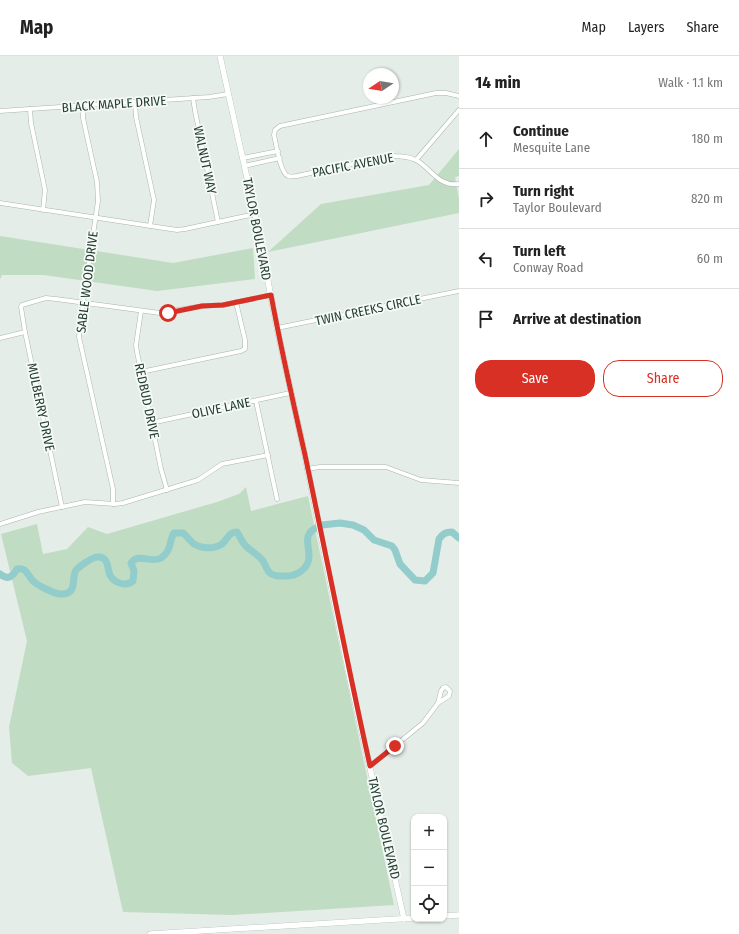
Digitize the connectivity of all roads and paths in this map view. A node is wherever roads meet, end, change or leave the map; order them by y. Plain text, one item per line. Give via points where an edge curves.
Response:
1 (220, 56) edge
2 (228, 94) junction
3 (459, 96) edge
4 (193, 98) junction
5 (135, 102) junction
6 (83, 106) junction
7 (30, 109) junction
8 (459, 110) edge
9 (0, 111) edge
10 (278, 151) junction
11 (243, 158) junction
12 (280, 158) junction
13 (416, 160) junction
14 (244, 166) junction
15 (459, 184) edge
16 (0, 203) edge
17 (43, 210) junction
18 (255, 214) junction
19 (96, 218) junction
20 (218, 222) junction
21 (150, 226) junction
22 (459, 291) edge
23 (271, 295) junction
24 (83, 302) junction
25 (236, 302) junction
26 (141, 311) junction
27 (277, 328) junction
28 (25, 332) junction
29 (0, 338) edge
30 (140, 372) junction
31 (290, 393) junction
32 (256, 401) junction
33 (151, 423) junction
34 (268, 455) junction
35 (307, 469) junction
36 (459, 483) edge
37 (168, 490) junction
38 (277, 499) dead end
39 (113, 504) junction
40 (62, 507) junction
41 (0, 524) edge
42 (438, 703) dead end
43 (370, 766) junction
44 (459, 915) edge
45 (447, 916) edge
46 (411, 918) edge
47 (404, 919) junction
48 (150, 934) edge

1 - 2 street, TAYLOR BOULEVARD
2 - 4 street, BLACK MAPLE DRIVE
2 - 11 street, TAYLOR BOULEVARD
3 - 10 street via 436,93 280,126 274,135
4 - 5 street, BLACK MAPLE DRIVE
4 - 20 street, WALNUT WAY
5 - 6 street, BLACK MAPLE DRIVE
5 - 21 street via 154,200
6 - 7 street, BLACK MAPLE DRIVE
6 - 19 street, SABLE WOOD DRIVE via 83,118 98,192
7 - 9 street, BLACK MAPLE DRIVE
7 - 17 street via 30,123 45,190
8 - 13 street
10 - 11 street
10 - 12 street
11 - 14 street, TAYLOR BOULEVARD
12 - 13 street, PACIFIC AVENUE via 282,170 289,177 390,156
12 - 14 street
13 - 15 street, PACIFIC AVENUE via 441,181
14 - 18 street, TAYLOR BOULEVARD
16 - 17 street
17 - 19 street
18 - 20 street
18 - 23 street, TAYLOR BOULEVARD
19 - 21 street
19 - 24 street, SABLE WOOD DRIVE
20 - 21 street via 177,230
22 - 27 street, TWIN CREEKS CIRCLE
23 - 25 street
23 - 27 street, TAYLOR BOULEVARD
24 - 26 street
24 - 28 street, MULBERRY DRIVE via 46,298 25,303 21,307
24 - 39 street, SABLE WOOD DRIVE via 79,337 113,489
25 - 26 street via 196,306 164,313
25 - 30 street via 245,349
26 - 30 street, REDBUD DRIVE via 136,345
27 - 31 street, TAYLOR BOULEVARD
28 - 29 street
28 - 40 street, MULBERRY DRIVE
30 - 33 street, REDBUD DRIVE
31 - 32 street, OLIVE LANE
31 - 35 street, TAYLOR BOULEVARD
32 - 33 street, OLIVE LANE
32 - 34 street
33 - 37 street, REDBUD DRIVE
34 - 37 street via 222,464 198,480
34 - 38 street
35 - 36 street via 386,467 421,480
35 - 43 street, TAYLOR BOULEVARD
37 - 39 street
39 - 40 street via 85,502
40 - 41 street via 25,515
42 - 43 street via 423,723
43 - 47 street, TAYLOR BOULEVARD
44 - 45 street
46 - 47 street
47 - 48 street

